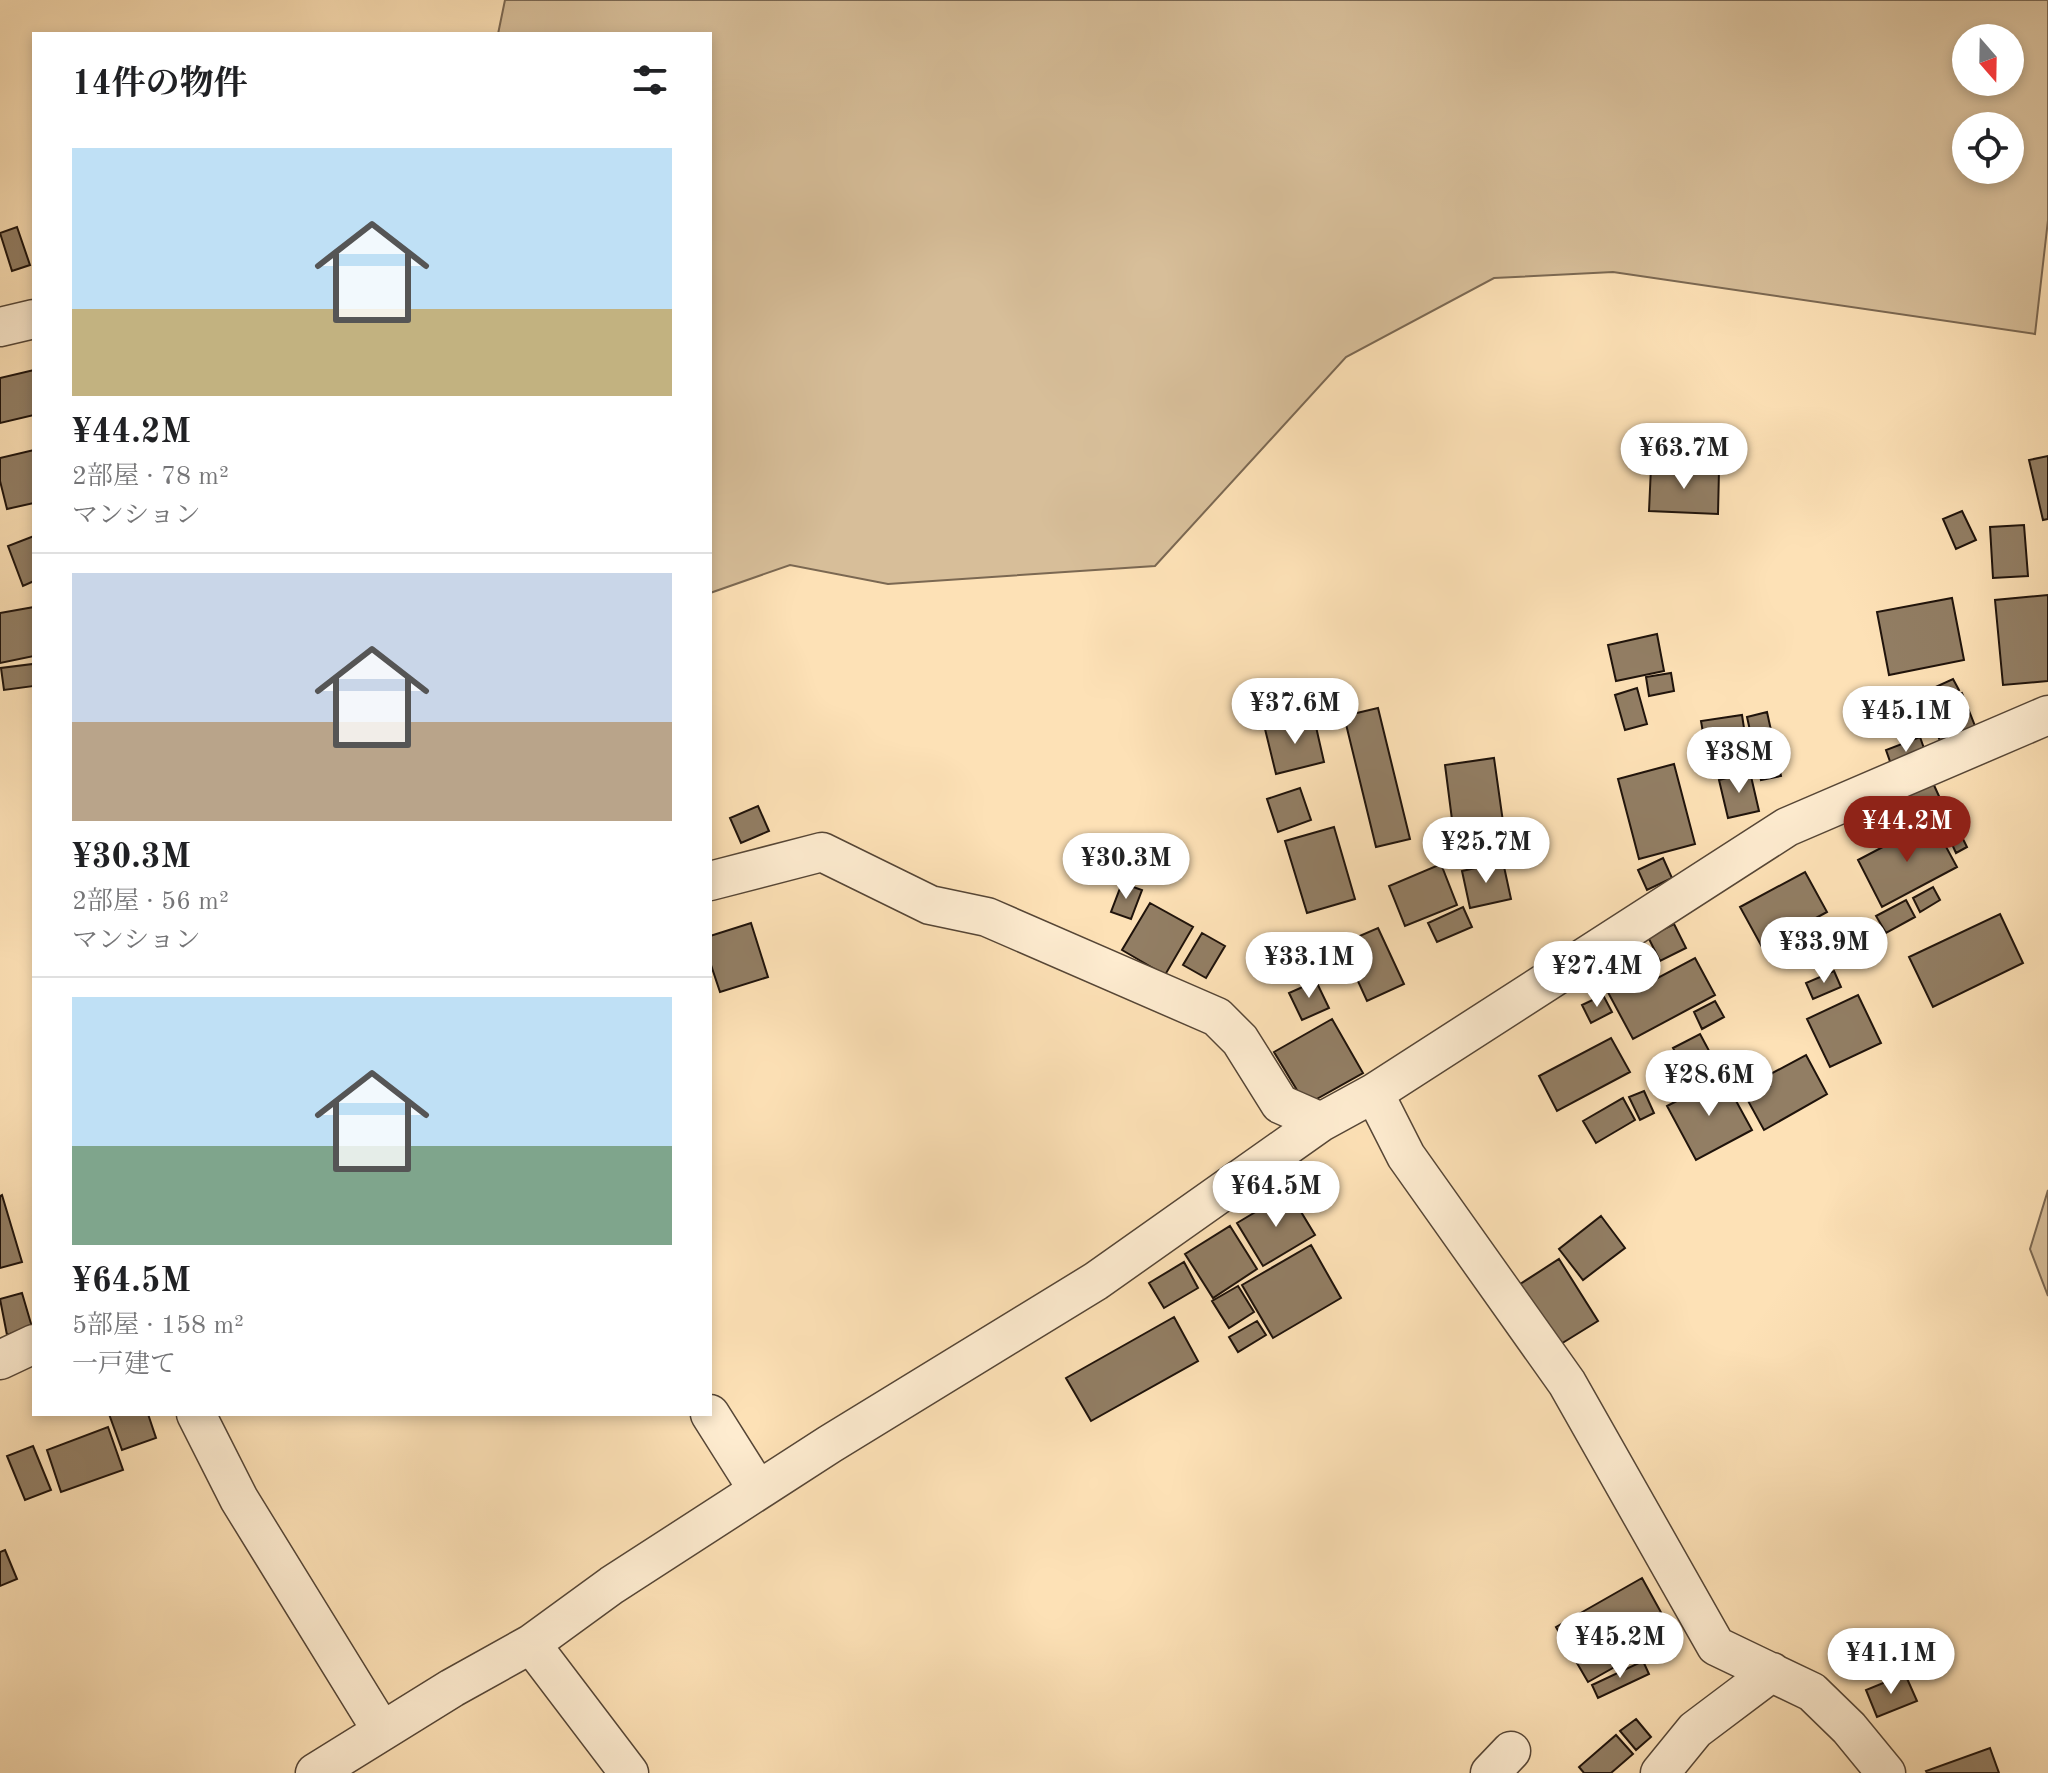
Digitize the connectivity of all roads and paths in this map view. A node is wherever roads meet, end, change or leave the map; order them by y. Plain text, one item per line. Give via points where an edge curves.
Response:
1 (32, 319) edge
2 (0, 327) edge
3 (2048, 715) edge
4 (712, 880) edge
5 (1374, 1093) junction
6 (1321, 1122) junction
7 (32, 1345) edge
8 (0, 1360) edge
9 (197, 1416) edge
10 (711, 1416) edge
11 (758, 1490) junction
12 (531, 1644) junction
13 (1772, 1672) junction
14 (382, 1731) junction
15 (315, 1773) edge
16 (629, 1773) edge
17 (1660, 1773) edge
18 (1886, 1773) edge

1 - 2 street
3 - 5 street via 1787,827
4 - 6 street via 822,852 930,905 987,917 1217,1017 1240,1040 1280,1104
5 - 6 street
5 - 13 street via 1406,1156 1567,1383 1716,1646
6 - 11 street via 1096,1281
7 - 8 street
9 - 14 street via 239,1499
10 - 11 street
11 - 12 street
12 - 14 street
12 - 16 street
13 - 17 street via 1695,1730
13 - 18 street via 1812,1692
14 - 15 street

